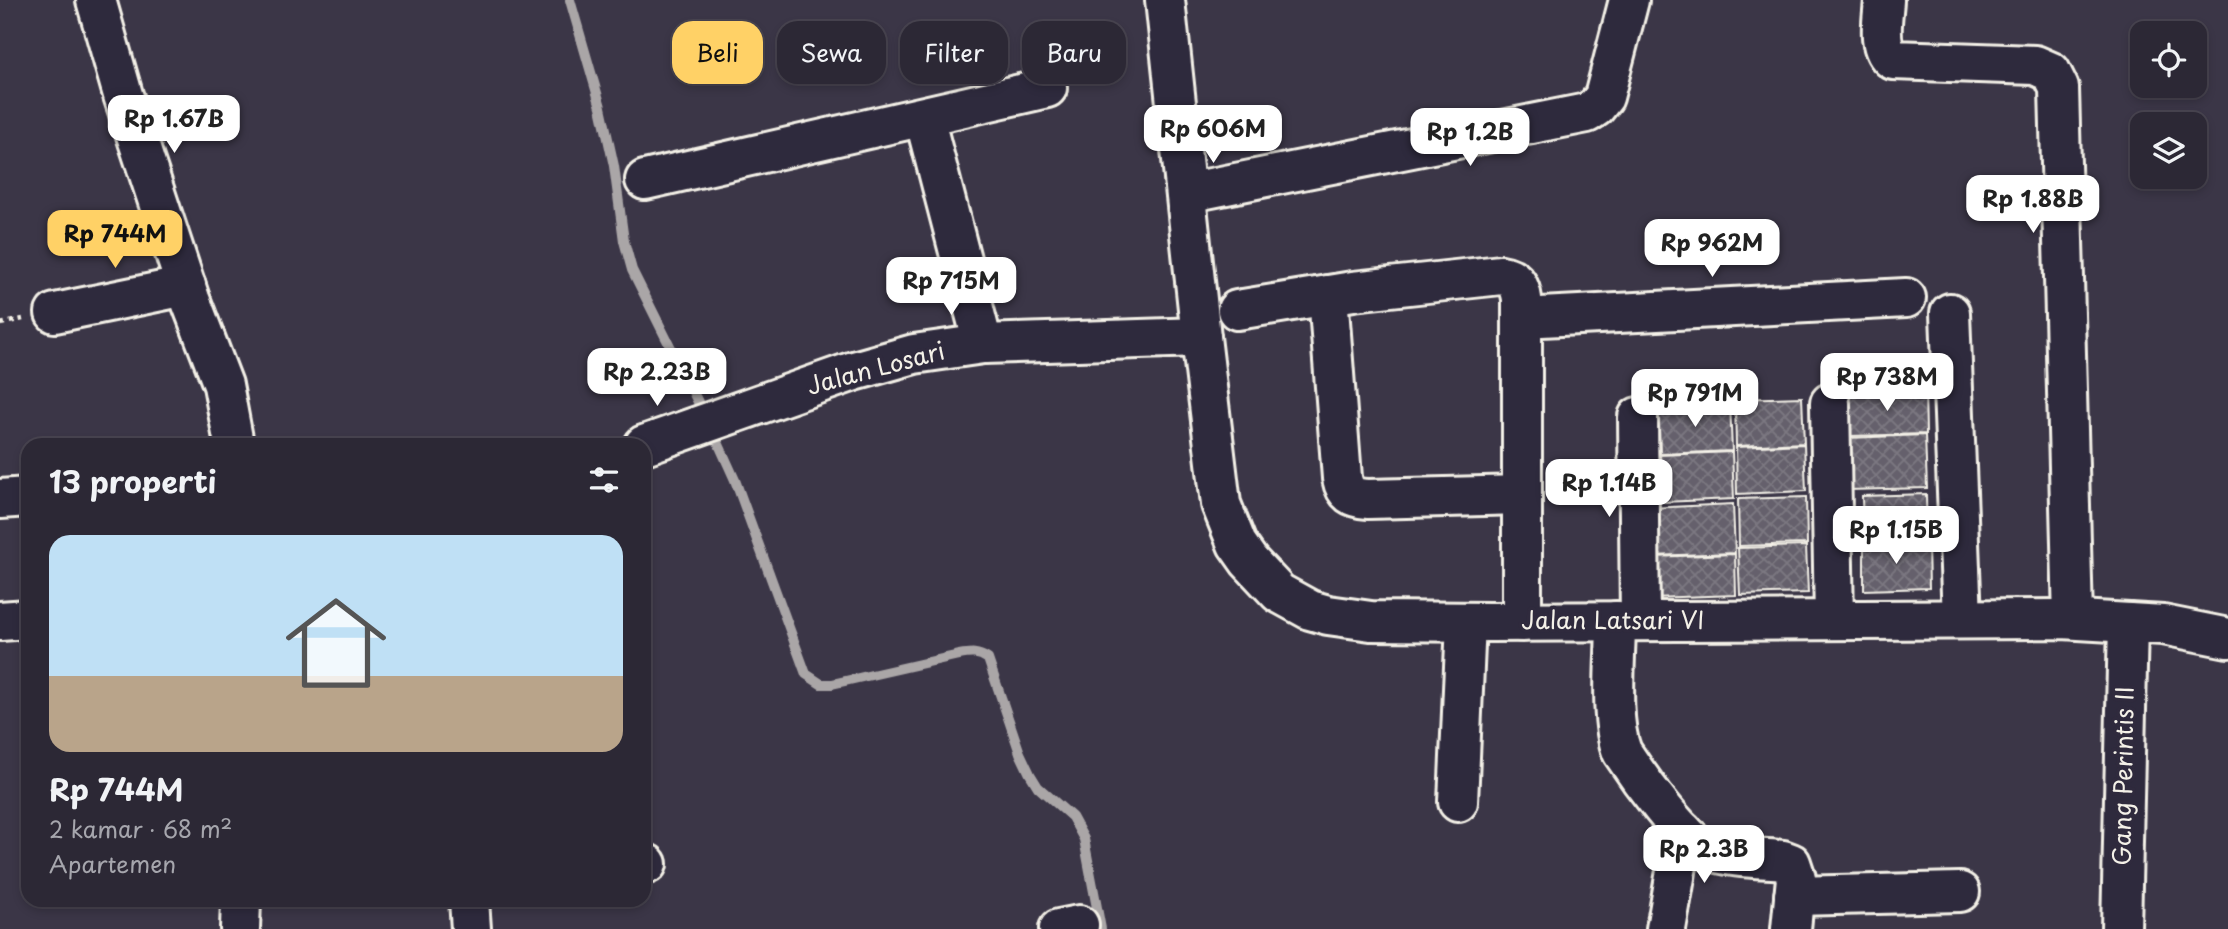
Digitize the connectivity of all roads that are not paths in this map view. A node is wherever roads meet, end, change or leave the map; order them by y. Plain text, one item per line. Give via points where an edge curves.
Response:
1 (96, 0) edge
2 (1165, 0) edge
3 (1629, 0) edge
4 (1884, 0) edge
5 (1047, 88) dead end
6 (923, 117) junction
7 (645, 180) dead end
8 (1186, 193) junction
9 (186, 286) junction
10 (1328, 295) junction
11 (1906, 298) dead end
12 (1237, 310) dead end
13 (55, 313) dead end
14 (1950, 313) dead end
15 (1522, 318) junction
16 (1201, 337) junction
17 (983, 344) junction
18 (1830, 403) dead end
19 (1638, 417) dead end
20 (233, 438) edge
21 (651, 442) edge
22 (1521, 495) junction
23 (21, 498) edge
24 (0, 499) edge
25 (1962, 619) junction
26 (2073, 619) junction
27 (21, 620) edge
28 (1834, 620) junction
29 (0, 621) edge
30 (1628, 621) junction
31 (1466, 622) junction
32 (1522, 622) junction
33 (2128, 622) junction
34 (2228, 638) edge
35 (1458, 802) dead end
36 (1683, 831) junction
37 (1960, 892) dead end
38 (241, 907) edge
39 (469, 907) edge
40 (1793, 913) edge
41 (240, 929) edge
42 (471, 929) edge
43 (1666, 929) edge
44 (2121, 929) edge

1 - 9 street
2 - 8 street, Jalan Latsari VI
3 - 8 street via 1604,97 1587,113
4 - 26 street via 1883,41 1893,60 2035,65 2051,72 2059,88
5 - 6 street
6 - 7 street
6 - 17 street
8 - 16 street, Jalan Latsari VI
9 - 13 street
9 - 20 street via 223,384
10 - 12 street
10 - 15 street via 1501,275 1518,283
10 - 22 street via 1342,478 1347,492 1368,499
11 - 15 street
14 - 25 street
15 - 22 street
16 - 17 street, Jalan Losari
16 - 31 street, Jalan Latsari VI via 1221,504 1237,544 1260,575 1279,593 1328,615 1371,621
17 - 21 street, Jalan Losari via 890,360
18 - 28 street
19 - 30 street
22 - 32 street
23 - 24 street
25 - 26 street, Jalan Latsari VI
25 - 28 street, Jalan Latsari VI
26 - 33 street, Jalan Latsari VI
27 - 29 street
28 - 30 street, Jalan Latsari VI
30 - 32 street, Jalan Latsari VI
30 - 36 street via 1616,719 1618,742
31 - 32 street, Jalan Latsari VI
31 - 35 street
33 - 34 street, Jalan Latsari VI
33 - 44 street, Gang Perintis II
36 - 40 street via 1709,851 1791,863 1796,874
36 - 43 street
37 - 40 street
38 - 41 street
39 - 42 street

